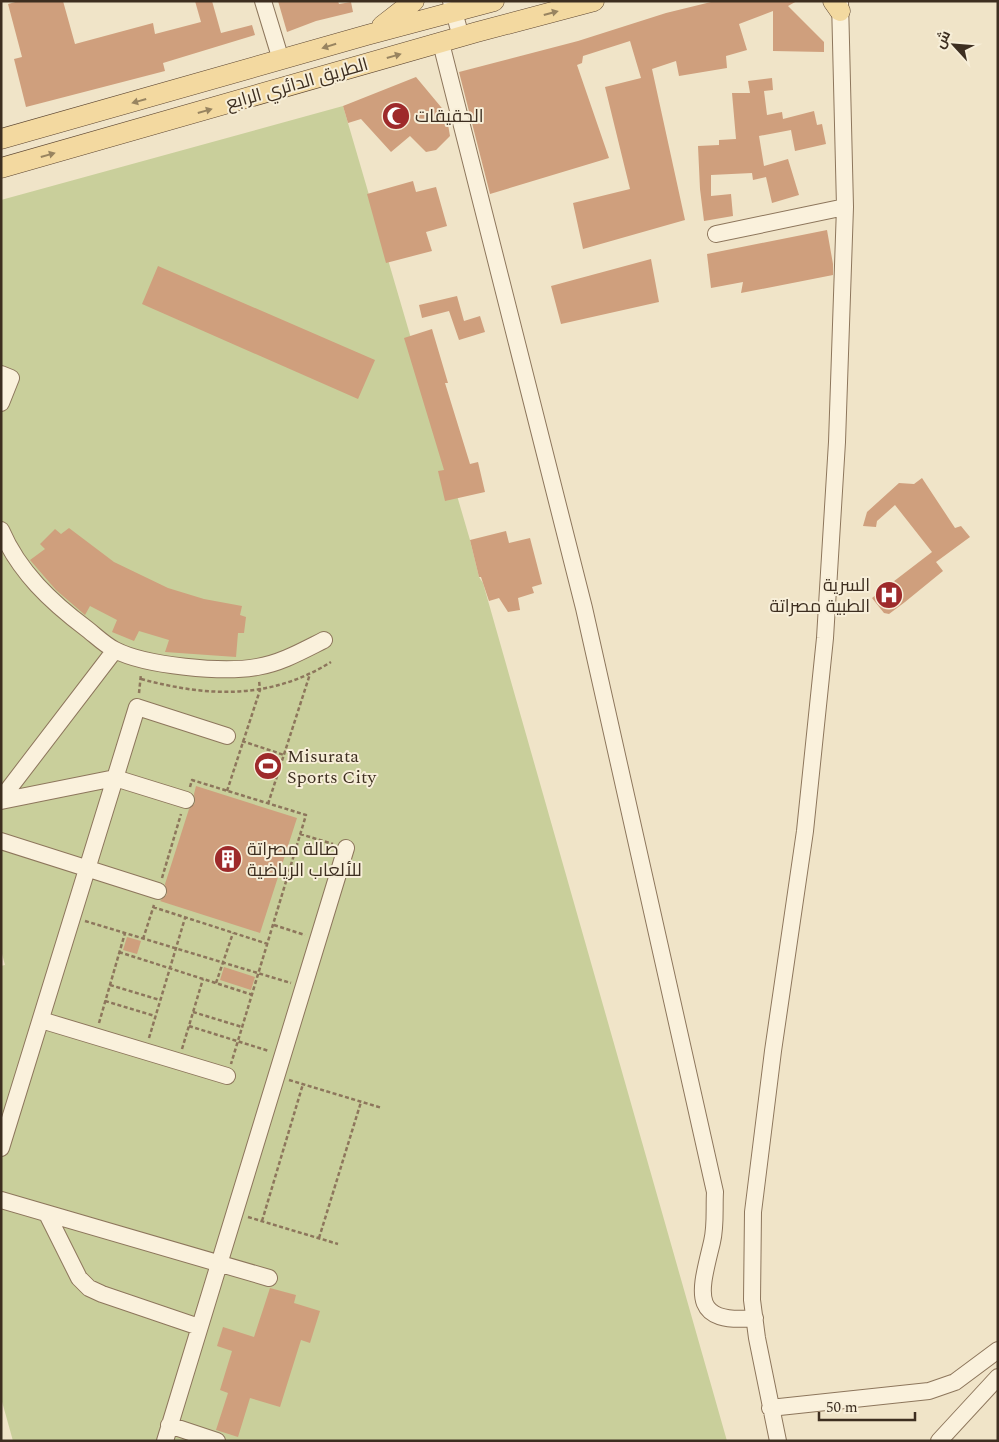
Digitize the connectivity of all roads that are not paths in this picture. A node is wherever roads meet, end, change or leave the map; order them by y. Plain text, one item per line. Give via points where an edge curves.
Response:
1 (263, 1) edge
2 (414, 1) edge
3 (494, 1) edge
4 (594, 1) edge
5 (839, 4) edge
6 (460, 6) edge
7 (367, 35) junction
8 (469, 35) junction
9 (441, 43) junction
10 (281, 60) junction
11 (1, 139) edge
12 (1, 168) edge
13 (844, 207) junction
14 (716, 234) dead end
15 (1, 374) edge
16 (1, 403) edge
17 (1, 530) edge
18 (324, 640) dead end
19 (115, 650) junction
20 (226, 736) road end
21 (115, 778) junction
22 (1, 800) edge
23 (186, 800) road end
24 (3, 837) edge
25 (346, 848) road end
26 (87, 868) junction
27 (158, 891) road end
28 (41, 1020) junction
29 (227, 1076) road end
30 (1, 1148) edge
31 (1, 1200) edge
32 (48, 1214) junction
33 (219, 1265) junction
34 (269, 1278) dead end
35 (755, 1318) junction
36 (199, 1327) junction
37 (998, 1350) edge
38 (998, 1377) edge
39 (770, 1408) junction
40 (956, 1422) junction
41 (167, 1433) edge
42 (217, 1441) edge
43 (778, 1441) edge
44 (933, 1441) edge
45 (939, 1441) edge

1 - 10 street
2 - 7 main road
3 - 6 main road, الطريق الدائري الرابع
8 -> 4 main road, الطريق الدائري الرابع
5 - 13 street
6 - 7 main road, الطريق الدائري الرابع
6 - 8 street
7 -> 10 main road, الطريق الدائري الرابع
8 - 9 main road, الطريق الدائري الرابع
12 -> 9 main road, الطريق الدائري الرابع
9 - 35 street via 584,608 714,1192 713,1240 702,1290 706,1306 719,1318
10 -> 11 main road, الطريق الدائري الرابع
13 - 14 street
13 - 35 street via 837,442 825,638 805,831 757,1170 752,1251
15 - 16 street via 11,378
17 - 19 street via 33,581 53,602
18 - 19 street via 283,660 257,667 227,669 193,668
19 - 22 street
20 - 21 street via 137,707
21 - 22 street
21 - 23 street
21 - 26 street
24 - 26 street
25 - 33 street
26 - 27 street
26 - 28 street
28 - 29 street
28 - 30 street
31 - 32 street
32 - 33 street
32 - 36 street via 79,1278 89,1288
33 - 34 street
33 - 36 street
35 - 39 street
36 - 41 street
37 - 39 street via 955,1382 929,1391
38 - 40 street
39 - 43 street
40 - 44 street
40 - 45 street
41 - 42 street

